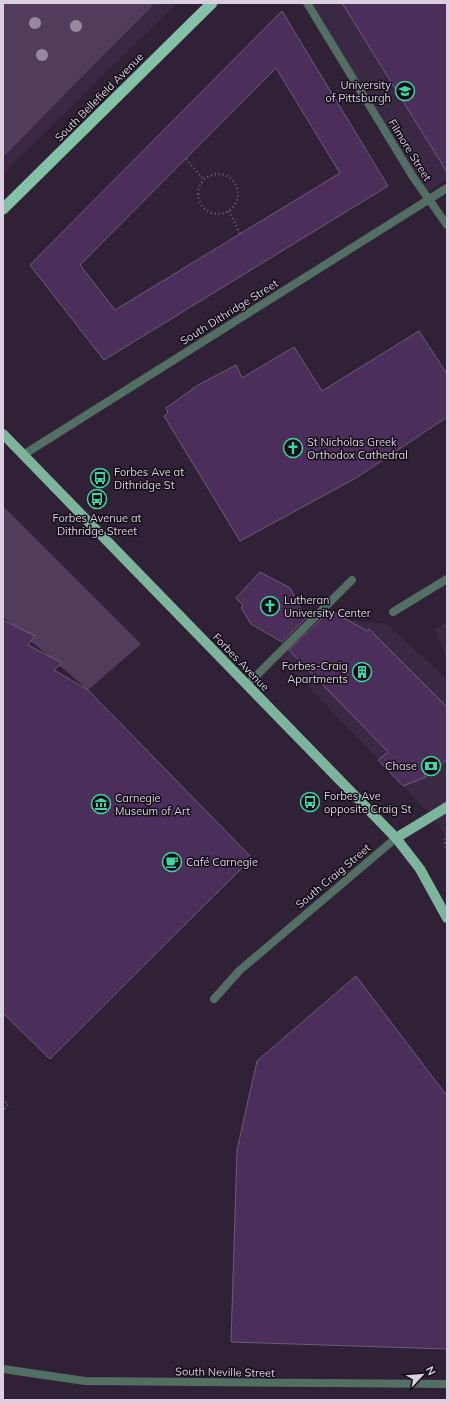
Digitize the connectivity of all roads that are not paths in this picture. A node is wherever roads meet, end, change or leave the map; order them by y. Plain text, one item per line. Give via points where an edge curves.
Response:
1 (212, 3) edge
2 (307, 3) edge
3 (447, 188) edge
4 (428, 199) junction
5 (3, 209) edge
6 (447, 226) edge
7 (3, 434) edge
8 (23, 455) junction
9 (447, 579) edge
10 (352, 580) dead end
11 (393, 612) dead end
12 (247, 685) junction
13 (447, 807) edge
14 (396, 838) junction
15 (447, 918) edge
16 (214, 999) dead end
17 (3, 1369) edge
18 (447, 1384) edge

1 - 5 highway, South Bellefield Avenue
2 - 4 street, Filmore Street
3 - 4 street, South Dithridge Street
4 - 6 street, Filmore Street
4 - 8 street, South Dithridge Street
7 - 8 main road, Forbes Avenue
8 - 12 main road, Forbes Avenue
9 - 11 street
10 - 12 street
12 - 14 main road, Forbes Avenue
13 - 14 main road, South Craig Street
14 - 15 main road, Forbes Avenue via 420,869
14 - 16 street, South Craig Street via 240,970
17 - 18 street, South Neville Street via 85,1381

